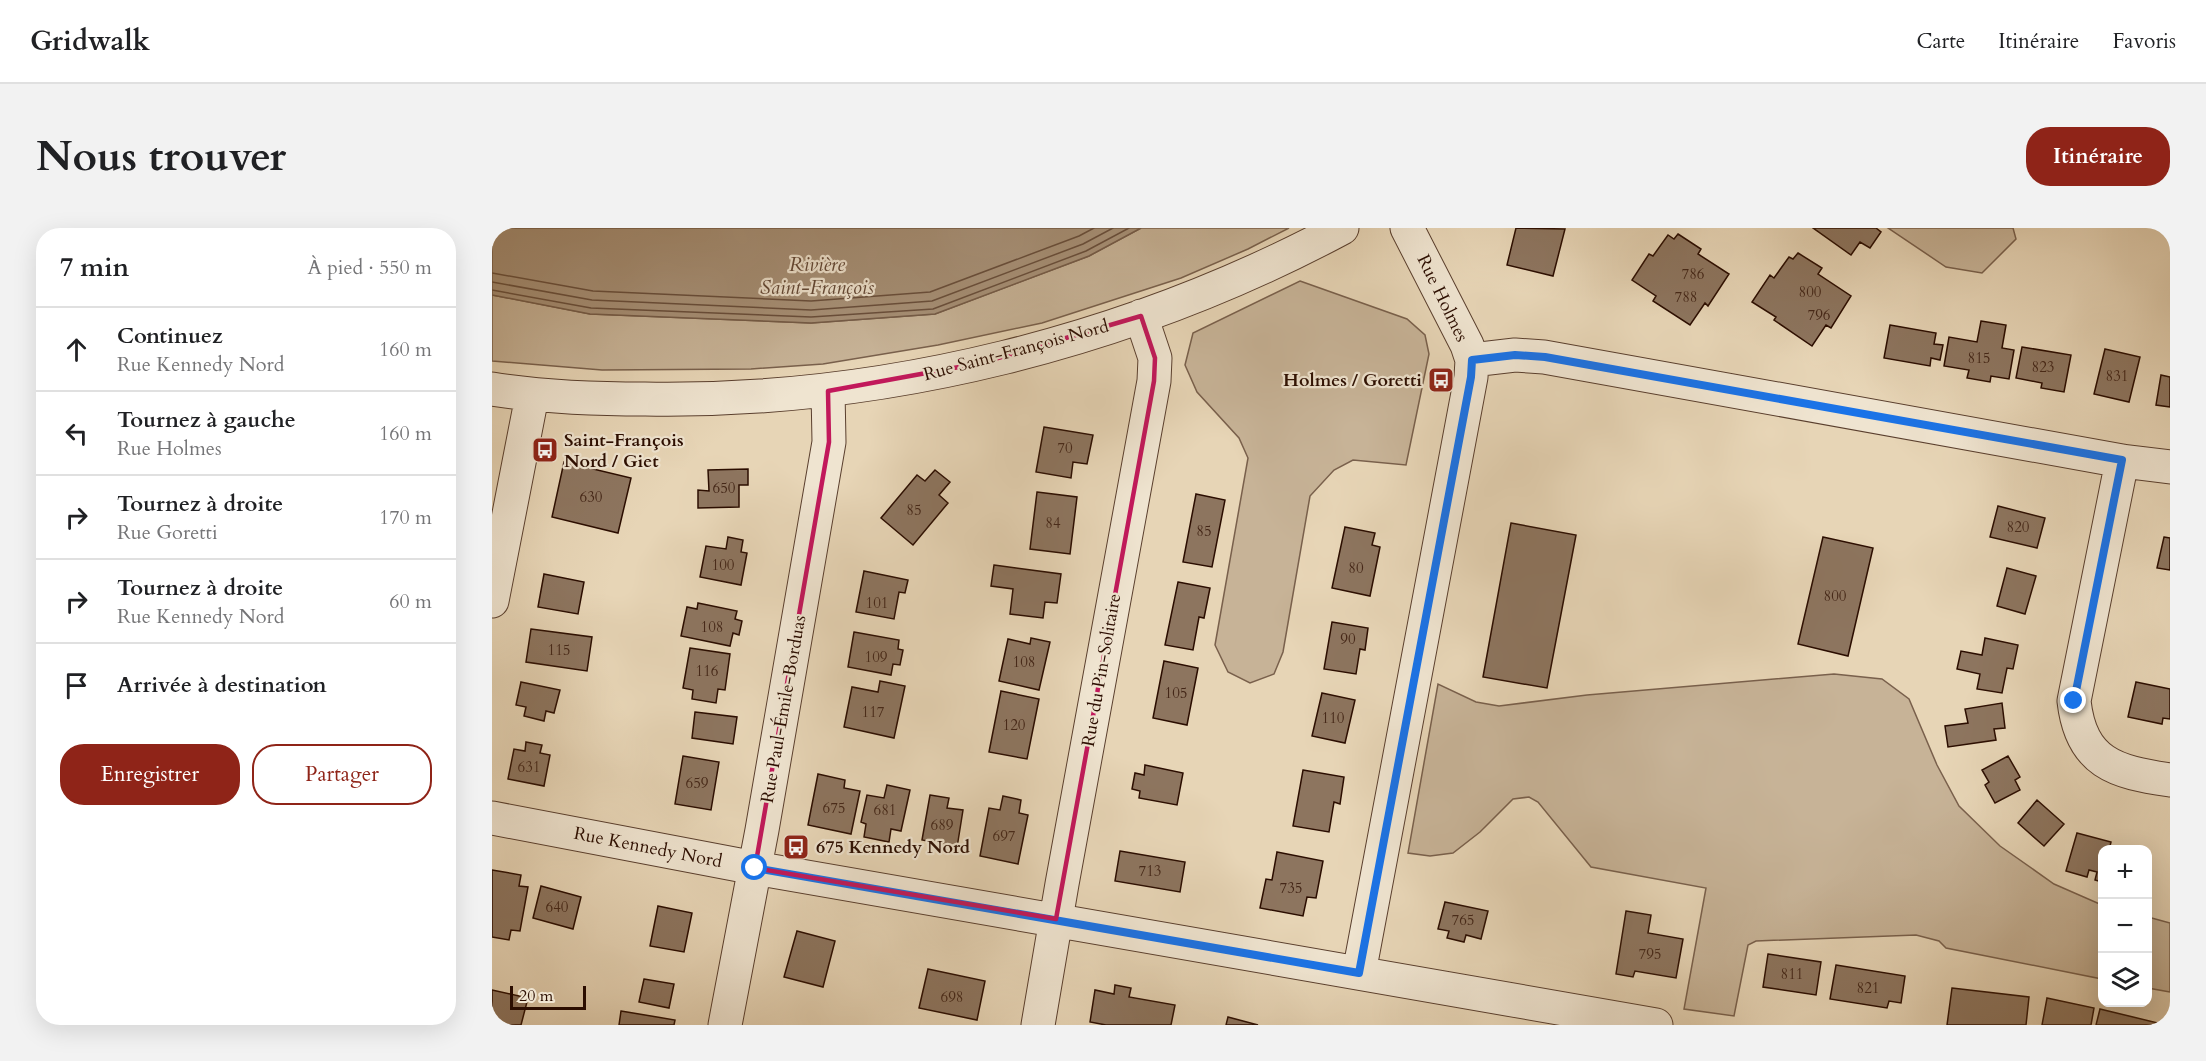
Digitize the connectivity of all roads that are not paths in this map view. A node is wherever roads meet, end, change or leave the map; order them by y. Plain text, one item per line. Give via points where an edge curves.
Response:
1 (1342, 228) edge
2 (1407, 228) edge
3 (1141, 316) junction
4 (1472, 360) junction
5 (492, 389) edge
6 (828, 391) junction
7 (532, 396) junction
8 (2122, 460) junction
9 (2170, 467) edge
10 (492, 601) edge
11 (2170, 780) edge
12 (492, 818) edge
13 (755, 868) junction
14 (1056, 919) junction
15 (1359, 973) junction
16 (725, 1025) edge
17 (1038, 1025) edge
18 (1656, 1025) edge

1 - 3 street, Rue Saint-François Nord via 1235,280
2 - 4 street, Rue Holmes
3 - 6 street, Rue Saint-François Nord via 981,363
3 - 14 street, Rue du Pin-Solitaire via 1155,358 1154,381
4 - 8 street via 1515,355 1545,357
4 - 15 street, Rue Holmes
5 - 7 street, Rue Saint-François Nord
6 - 7 street, Rue Saint-François Nord via 687,400
6 - 13 street, Rue Paul-Émile-Borduas via 829,442
7 - 10 street
8 - 9 street
8 - 11 street via 2074,701 2076,721 2084,740 2100,759 2141,776
12 - 13 street, Rue Kennedy Nord
13 - 14 street, Rue Kennedy Nord
13 - 16 street, Rue Paul-Émile-Borduas
14 - 15 street, Rue Kennedy Nord
14 - 17 street, Rue du Pin-Solitaire
15 - 18 street, Rue Kennedy Nord

